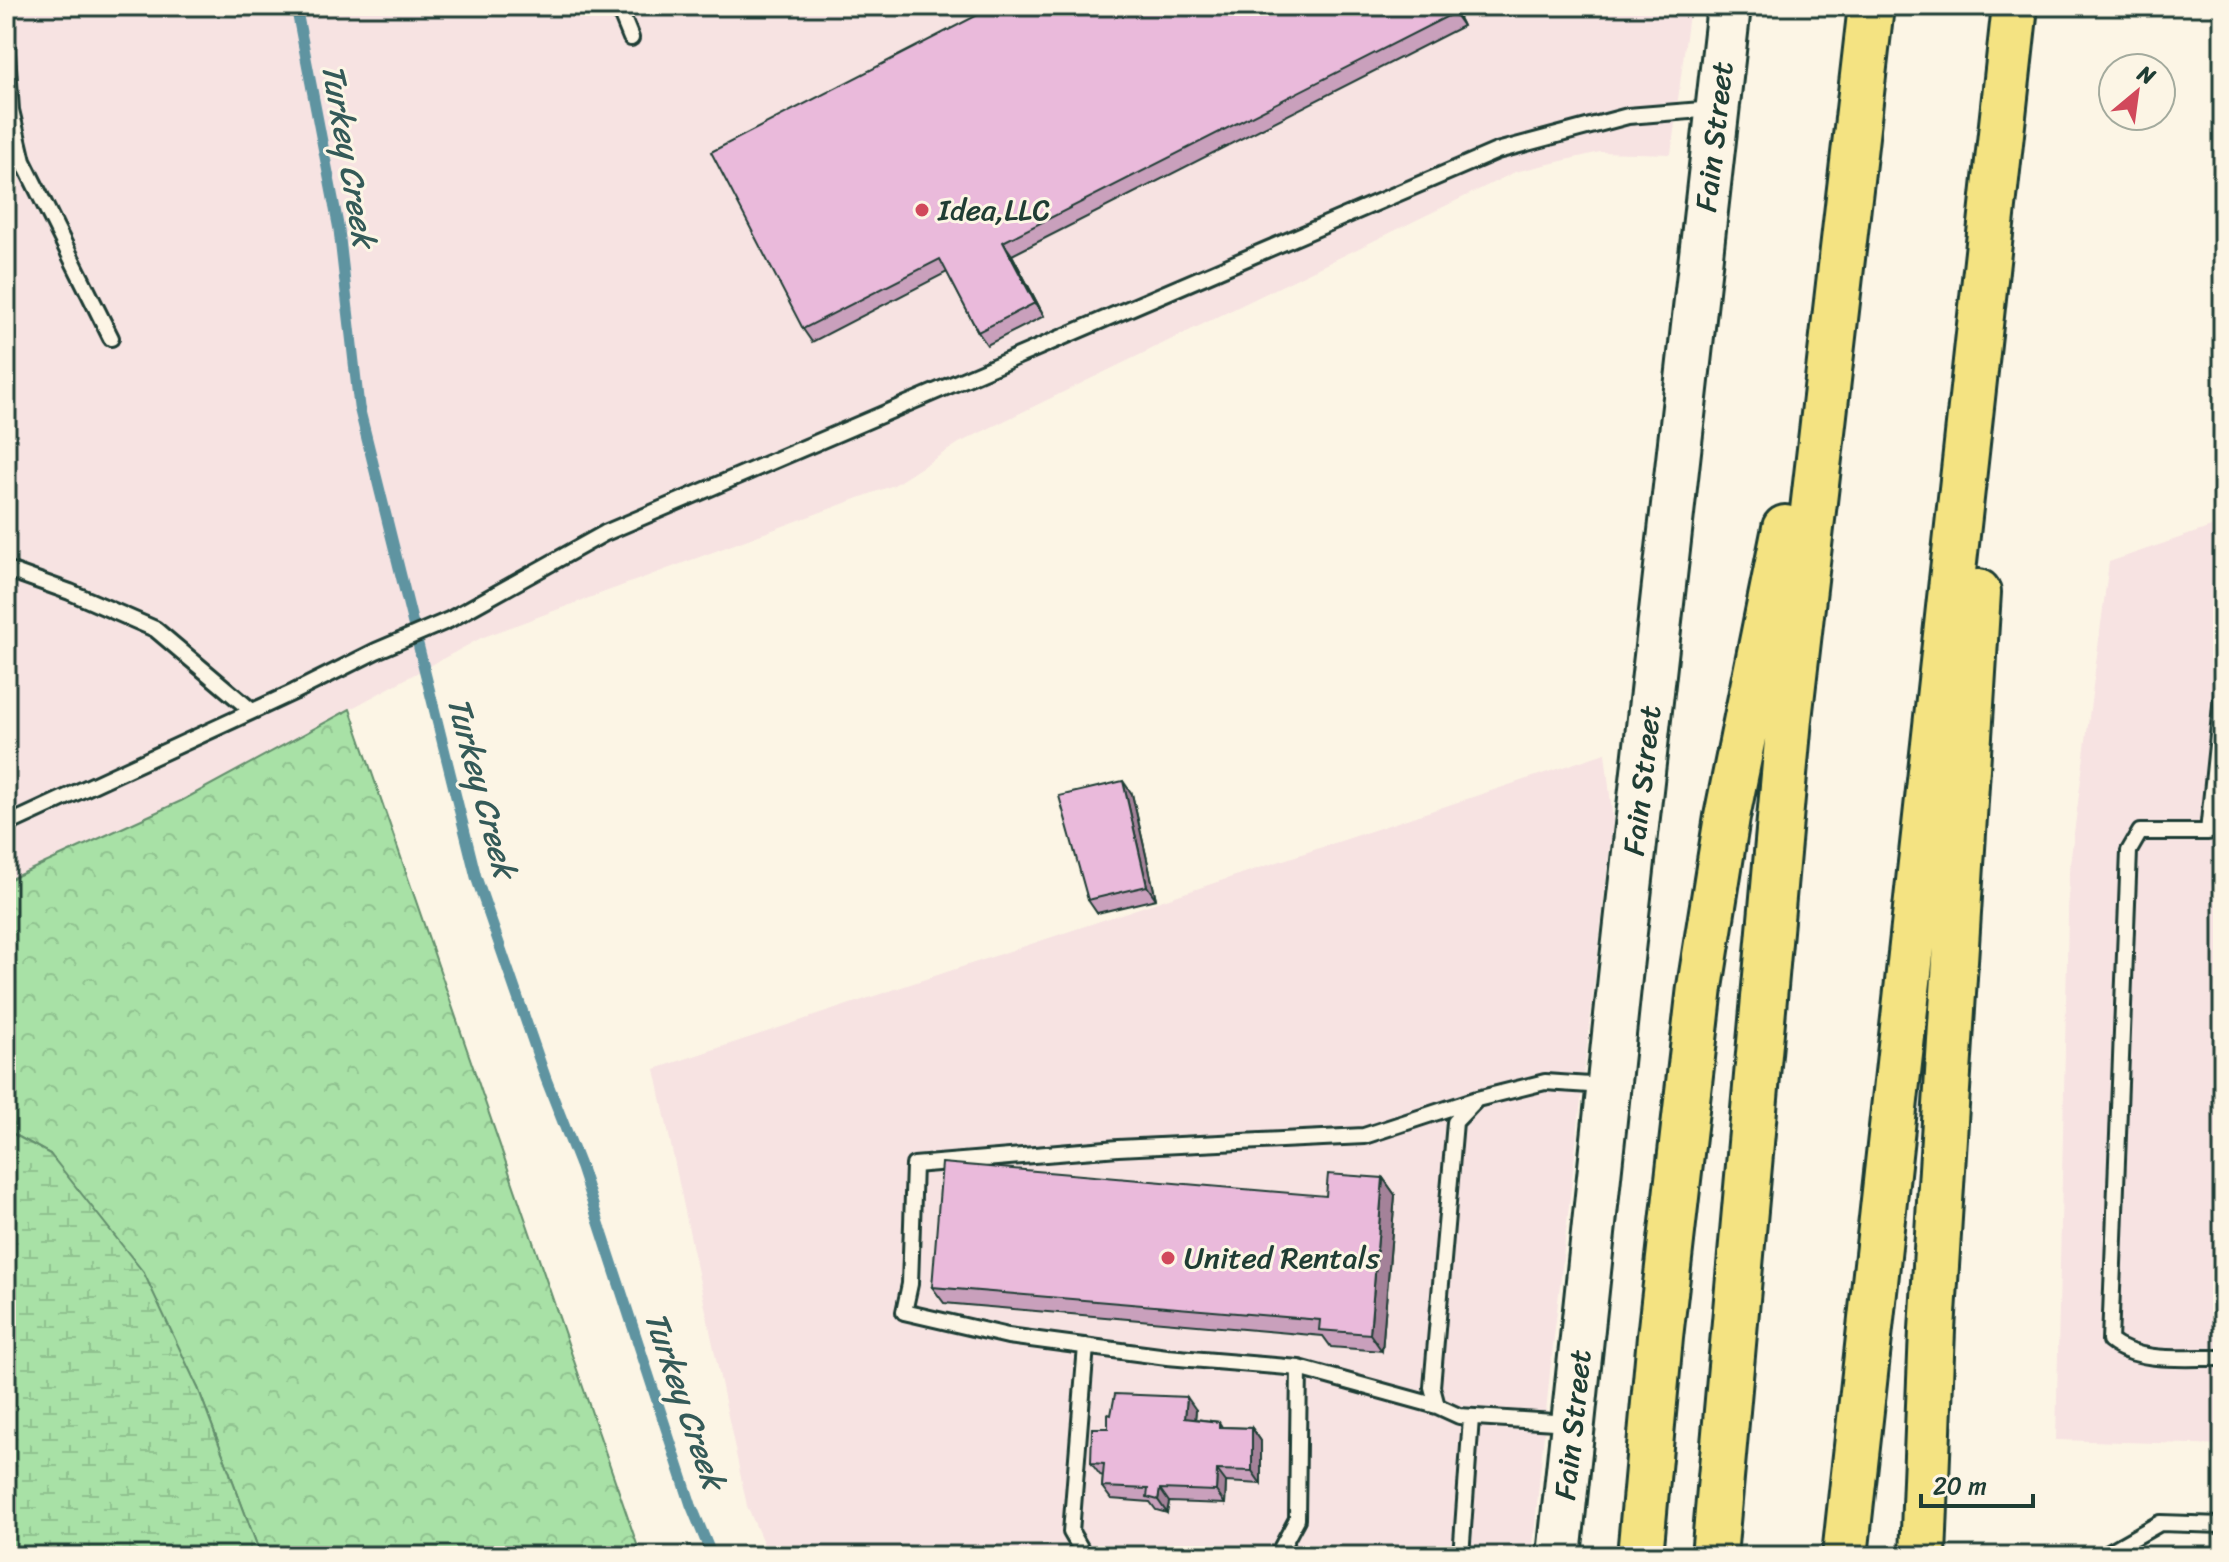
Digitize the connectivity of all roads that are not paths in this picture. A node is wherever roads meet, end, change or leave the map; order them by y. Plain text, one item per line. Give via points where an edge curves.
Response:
1 (618, 6) edge
2 (1729, 6) edge
3 (1871, 6) edge
4 (2015, 6) edge
5 (6, 38) edge
6 (631, 38) dead end
7 (1718, 109) junction
8 (1982, 291) junction
9 (1834, 324) junction
10 (111, 338) dead end
11 (6, 569) edge
12 (2223, 686) edge
13 (252, 711) junction
14 (6, 825) edge
15 (2215, 833) edge
16 (1609, 1086) junction
17 (1477, 1099) junction
18 (1086, 1346) junction
19 (2223, 1358) edge
20 (1299, 1368) junction
21 (1437, 1406) junction
22 (1471, 1418) junction
23 (1575, 1423) junction
24 (2223, 1525) edge
25 (1085, 1556) edge
26 (1277, 1556) edge
27 (1461, 1556) edge
28 (1559, 1556) edge
29 (1640, 1556) edge
30 (1714, 1556) edge
31 (1845, 1556) edge
32 (1923, 1556) edge
33 (2102, 1556) edge

1 - 6 lane
2 - 7 street, Fain Street
3 - 9 highway
4 - 8 highway
5 - 10 lane via 11,110 23,161
7 - 13 lane via 1628,116 1497,151 605,533 449,620
7 - 16 street, Fain Street
8 - 31 highway
8 - 32 highway via 1985,453
9 - 29 highway via 1795,476 1705,956
9 - 30 highway via 1787,735
11 - 13 lane via 155,629
12 - 15 lane
13 - 14 lane
15 - 19 lane via 2140,832 2129,851 2110,1341 2124,1352 2147,1356
16 - 17 lane via 1545,1082
16 - 23 street, Fain Street
17 - 18 lane via 1364,1136 914,1165 910,1284 904,1312 1008,1336
17 - 21 lane via 1455,1122 1432,1387
18 - 20 lane
18 - 25 lane via 1071,1532
20 - 21 lane
20 - 26 lane via 1297,1519
21 - 22 lane
22 - 23 lane
22 - 27 lane
23 - 28 street, Fain Street
24 - 33 lane via 2160,1523

